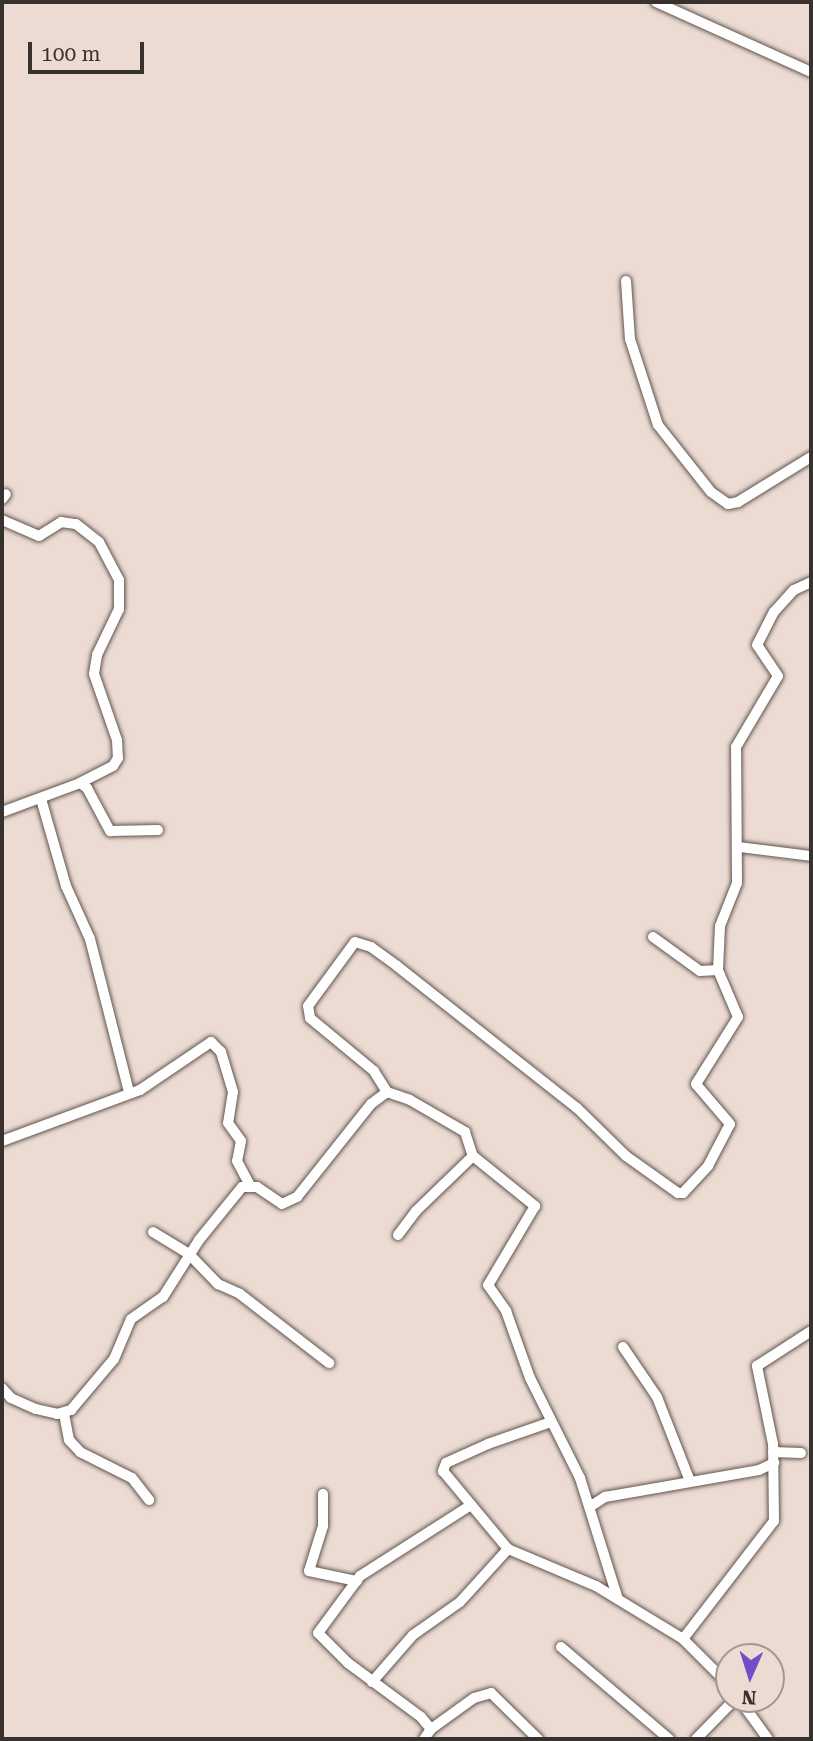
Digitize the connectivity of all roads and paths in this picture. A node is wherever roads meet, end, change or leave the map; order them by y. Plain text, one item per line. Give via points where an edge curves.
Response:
1 (656, 2) edge
2 (811, 72) edge
3 (626, 281) dead end
4 (811, 457) edge
5 (2, 520) edge
6 (811, 582) edge
7 (80, 783) junction
8 (41, 799) junction
9 (2, 812) edge
10 (158, 830) dead end
11 (739, 847) junction
12 (811, 856) edge
13 (653, 936) dead end
14 (718, 970) junction
15 (129, 1092) junction
16 (387, 1093) junction
17 (2, 1141) edge
18 (473, 1156) junction
19 (248, 1184) junction
20 (153, 1232) dead end
21 (398, 1235) dead end
22 (189, 1254) junction
23 (811, 1331) edge
24 (623, 1347) dead end
25 (328, 1363) dead end
26 (2, 1388) edge
27 (64, 1414) junction
28 (551, 1422) junction
29 (801, 1453) dead end
30 (773, 1457) junction
31 (690, 1481) junction
32 (323, 1494) dead end
33 (149, 1500) dead end
34 (471, 1505) junction
35 (591, 1506) junction
36 (508, 1549) junction
37 (357, 1581) junction
38 (618, 1599) junction
39 (684, 1639) junction
40 (561, 1647) dead end
41 (715, 1671) edge
42 (372, 1682) junction
43 (723, 1713) edge
44 (748, 1713) edge
45 (431, 1729) junction
46 (424, 1739) edge
47 (538, 1739) edge
48 (669, 1739) edge
49 (696, 1739) edge
50 (768, 1739) edge

1 - 2 street
3 - 4 street via 630,339 658,425 711,492 728,505 738,502
5 - 7 street via 39,536 61,522 76,524 99,542 119,580 119,609 97,655 94,674 117,740 118,758 113,766
6 - 11 street via 794,590 774,612 757,645 778,676 736,747
7 - 8 street
7 - 10 street via 110,831
8 - 9 street
8 - 15 street via 66,886 90,939
11 - 12 street
11 - 14 street via 737,883 720,926
13 - 14 street via 700,971
14 - 16 street via 738,1017 696,1084 730,1124 708,1166 683,1193 626,1156 568,1101 397,966 371,947 355,943 308,1006 310,1018 374,1071
15 - 17 street
15 - 19 street via 160,1080 208,1042 217,1045 233,1092 228,1123 241,1141 237,1161
16 - 18 street via 410,1100 465,1132
16 - 19 street via 355,1122 297,1197 282,1204
18 - 21 street
18 - 28 street via 535,1206 488,1285 506,1311
19 - 22 street
20 - 22 street
22 - 25 street via 218,1284 240,1294
22 - 27 street via 163,1297 136,1314 114,1359
23 - 30 street via 757,1367
24 - 31 street via 657,1397
26 - 27 street via 11,1398 36,1409
27 - 33 street via 69,1440 80,1452 132,1478
28 - 34 street via 446,1463 443,1471
28 - 35 street
29 - 30 street
30 - 31 street
30 - 39 street via 774,1521
31 - 35 street via 605,1497
32 - 37 street via 323,1526 309,1571
34 - 36 street
34 - 37 street
35 - 38 street
36 - 38 street
36 - 42 street via 460,1602 413,1635
37 - 42 street via 318,1633
38 - 39 street
39 - 41 street
40 - 48 street
42 - 45 street
43 - 49 street
44 - 50 street
45 - 46 street
45 - 47 street via 474,1698 491,1693

